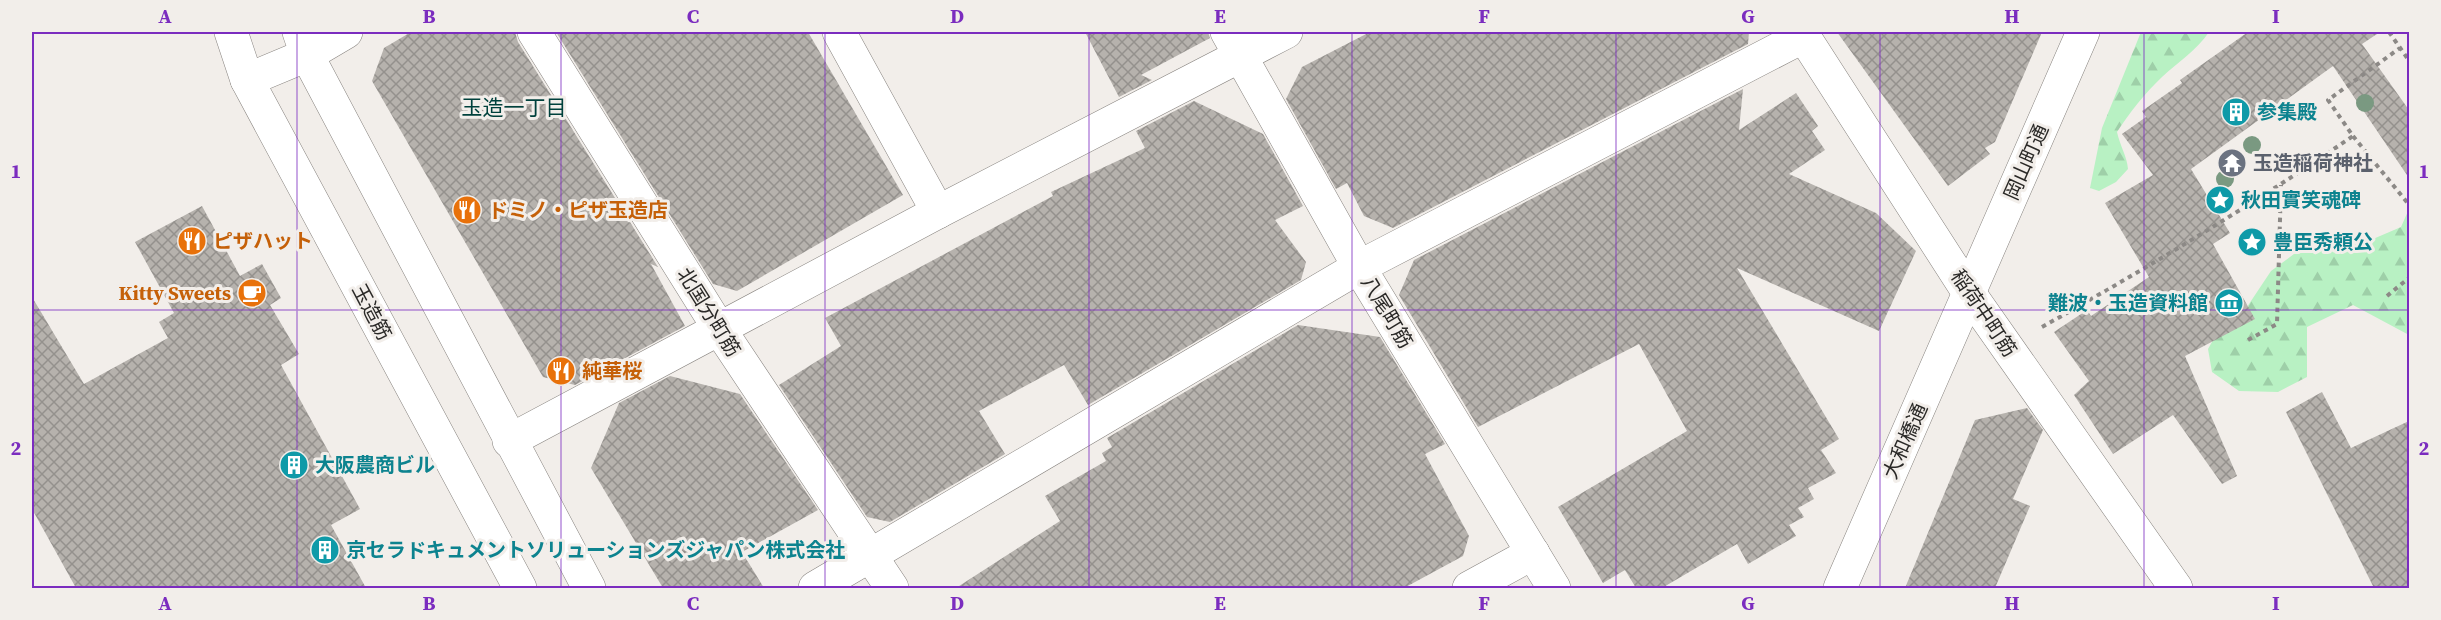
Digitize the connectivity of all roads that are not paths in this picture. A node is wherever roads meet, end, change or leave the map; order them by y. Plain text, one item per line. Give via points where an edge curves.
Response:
1 (231, 32) edge
2 (346, 32) edge
3 (534, 32) edge
4 (839, 32) edge
5 (1286, 32) edge
6 (2083, 32) edge
7 (1802, 34) edge
8 (303, 43) edge
9 (1233, 44) edge
10 (247, 80) junction
11 (938, 212) junction
12 (1359, 267) junction
13 (1969, 293) junction
14 (720, 330) junction
15 (509, 441) junction
16 (1533, 553) junction
17 (870, 557) junction
18 (520, 588) edge
19 (589, 588) edge
20 (815, 588) edge
21 (892, 588) edge
22 (1469, 588) edge
23 (1554, 588) edge
24 (1840, 588) edge
25 (2175, 588) edge

1 - 10 street, 玉造筋
2 - 8 street
3 - 14 street, 北国分町筋
4 - 11 street
5 - 9 street
6 - 13 street, 岡山町通
7 - 12 street
7 - 13 street, 稲荷中町筋
8 - 10 street
8 - 15 street
9 - 11 street
9 - 12 street, 八尾町筋
10 - 18 street, 玉造筋
11 - 14 street
12 - 16 street, 八尾町筋
12 - 17 street
13 - 24 street, 大和橋通
13 - 25 street, 稲荷中町筋
14 - 15 street
14 - 17 street, 北国分町筋
15 - 19 street
16 - 22 street
16 - 23 street, 八尾町筋
17 - 20 street
17 - 21 street, 北国分町筋

